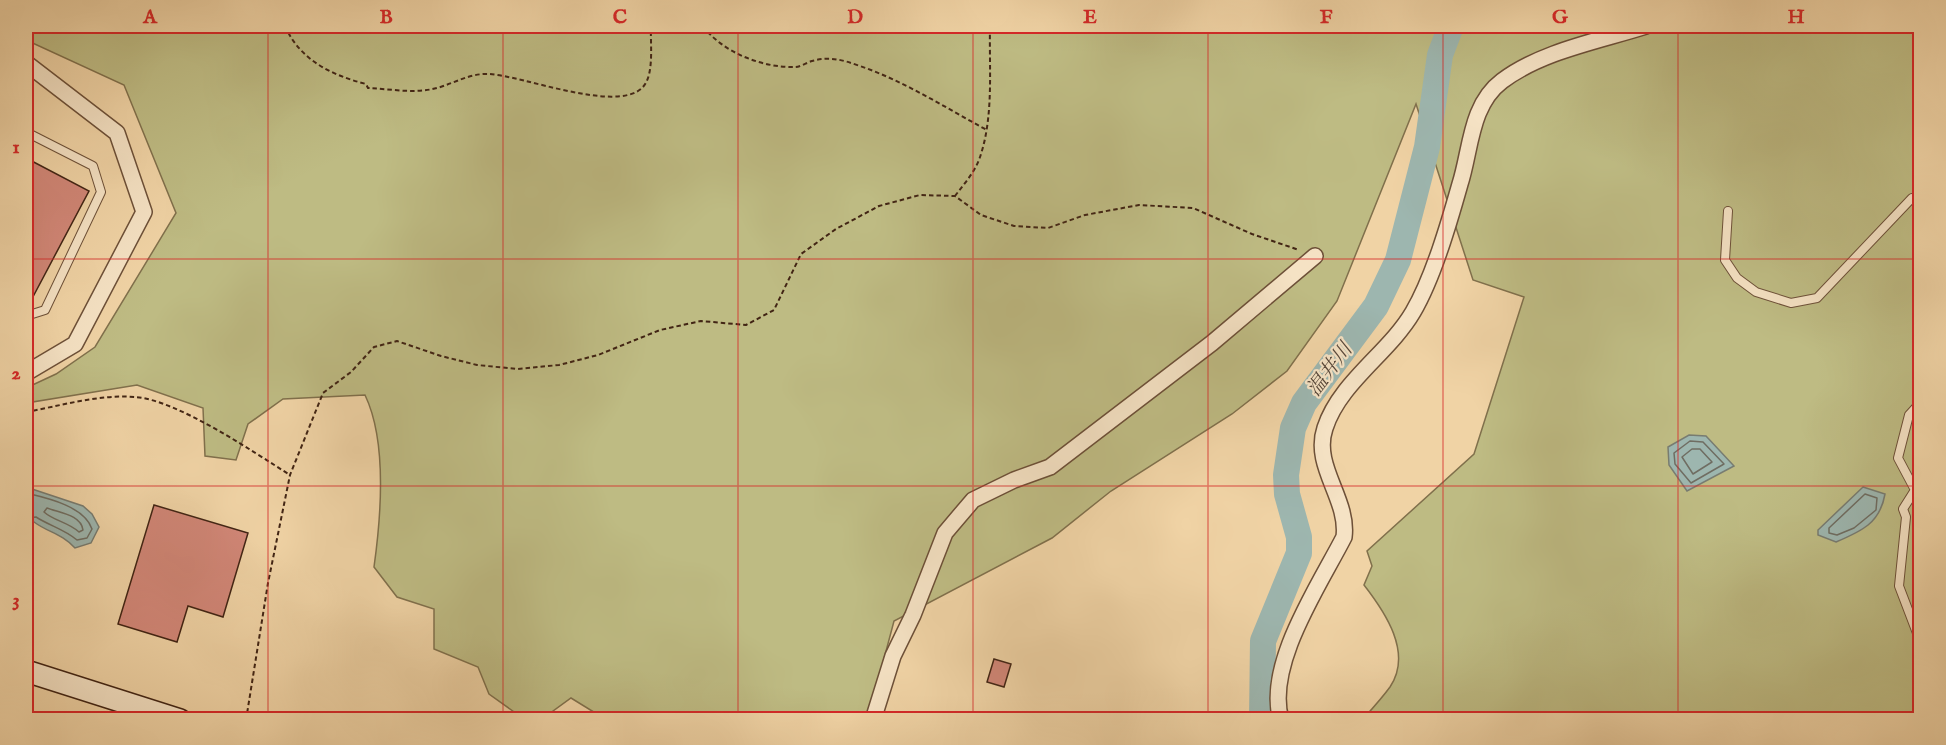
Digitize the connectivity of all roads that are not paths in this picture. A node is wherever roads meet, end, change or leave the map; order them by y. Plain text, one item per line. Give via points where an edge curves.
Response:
1 (1646, 26) edge
2 (26, 63) edge
3 (26, 132) edge
4 (1920, 199) edge
5 (1728, 212) dead end
6 (1315, 256) road end
7 (26, 316) edge
8 (26, 373) edge
9 (1920, 403) edge
10 (1920, 641) edge
11 (26, 671) edge
12 (180, 720) edge
13 (873, 720) edge
14 (1281, 720) edge

1 - 14 street via 1519,69 1499,83 1482,107 1424,291 1401,331 1344,396 1325,428 1323,460 1346,522 1344,537 1285,656 1277,690
2 - 8 street via 117,133 144,212 75,344
3 - 7 lane via 93,166 101,192 45,310
4 - 5 lane via 1912,198 1817,298 1791,303 1756,292 1737,278 1725,260
6 - 13 street via 1212,344 1050,467 973,500 945,533 913,615 892,656
9 - 10 lane via 1909,415 1898,459 1915,490 1903,509 1906,518 1899,586
11 - 12 main road

